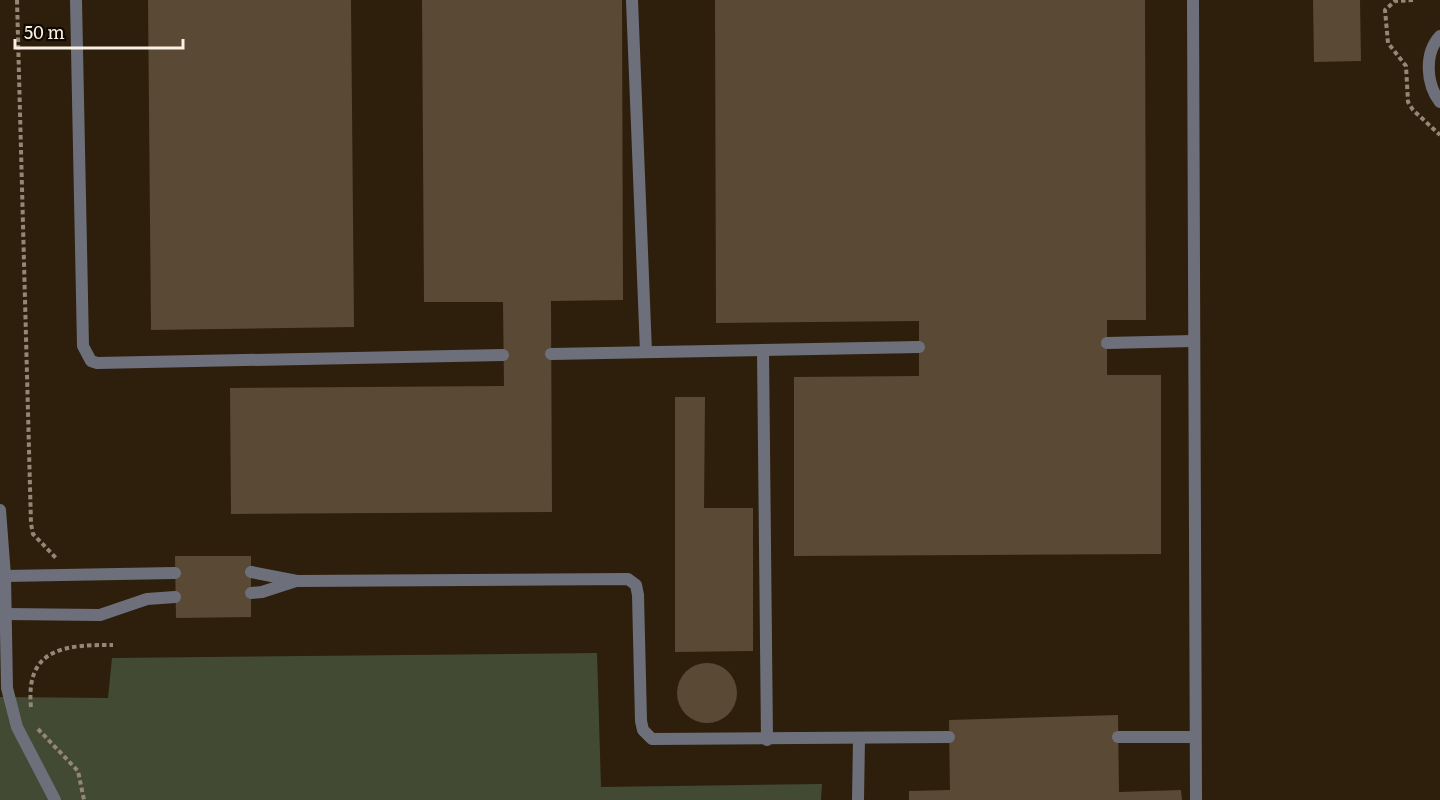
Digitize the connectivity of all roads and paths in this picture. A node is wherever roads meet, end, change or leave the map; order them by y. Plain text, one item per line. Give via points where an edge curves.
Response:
1 (17, 0) edge
2 (76, 0) edge
3 (632, 0) edge
4 (1193, 0) edge
5 (1413, 0) edge
6 (1440, 36) edge
7 (1440, 102) edge
8 (1440, 135) edge
9 (1193, 341) junction
10 (1107, 343) dead end
11 (919, 346) dead end
12 (763, 350) junction
13 (646, 352) junction
14 (551, 354) dead end
15 (503, 355) dead end
16 (0, 510) edge
17 (65, 561) dead end
18 (251, 572) dead end
19 (175, 573) dead end
20 (2, 576) edge
21 (297, 581) junction
22 (251, 593) dead end
23 (175, 597) dead end
24 (3, 615) edge
25 (113, 645) dead end
26 (4, 692) edge
27 (32, 715) dead end
28 (35, 721) dead end
29 (949, 737) dead end
30 (1118, 737) dead end
31 (1194, 737) junction
32 (859, 738) junction
33 (767, 740) junction
34 (55, 800) edge
35 (84, 800) edge
36 (858, 800) edge
37 (1196, 800) edge

1 - 17 path via 31,524 33,534
2 - 15 street via 83,346 91,361
3 - 13 street
4 - 9 street
5 - 8 path via 1395,1 1384,10 1388,43 1406,66 1408,102
6 - 7 street via 1430,53 1429,65 1432,88
9 - 10 street
9 - 31 street
11 - 12 street
12 - 13 street
12 - 33 street
13 - 14 street
16 - 20 street
18 - 21 street
19 - 20 street
20 - 24 street
21 - 22 street
21 - 33 street via 628,579 636,585 638,595 643,730 661,741
23 - 24 street via 147,599 100,615
24 - 26 street
25 - 27 path via 75,645 48,657 32,675
26 - 34 street via 17,727
28 - 35 path via 78,771
29 - 32 street
30 - 31 street
31 - 37 street
32 - 33 street
32 - 36 street

